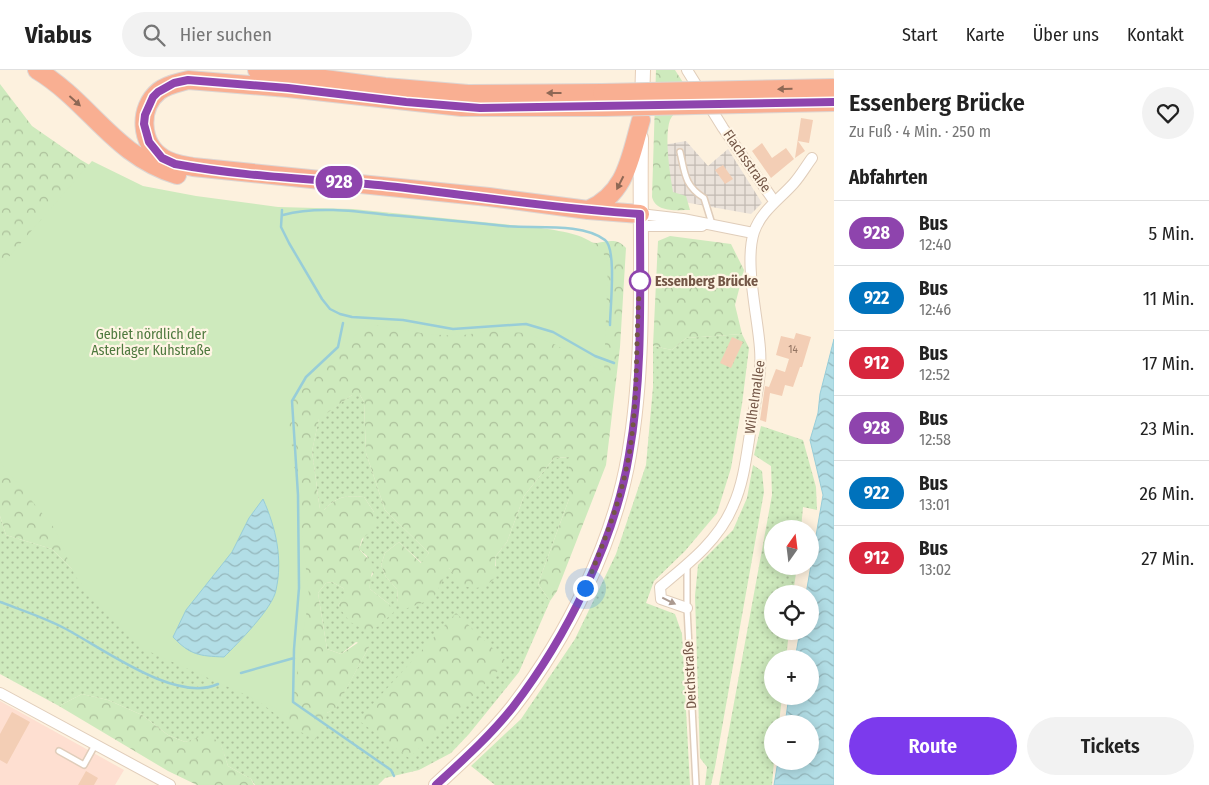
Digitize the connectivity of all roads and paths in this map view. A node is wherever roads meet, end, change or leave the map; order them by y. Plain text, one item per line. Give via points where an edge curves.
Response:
1 (38, 70) edge
2 (183, 70) edge
3 (643, 70) edge
4 (688, 70) edge
5 (267, 71) edge
6 (834, 88) edge
7 (603, 100) junction
8 (406, 102) junction
9 (834, 102) edge
10 (641, 120) junction
11 (680, 152) dead end
12 (812, 158) dead end
13 (774, 202) junction
14 (588, 210) junction
15 (640, 220) junction
16 (711, 226) junction
17 (754, 233) junction
18 (687, 564) junction
19 (687, 608) junction
20 (0, 694) edge
21 (95, 744) junction
22 (59, 751) dead end
23 (170, 785) edge
24 (436, 785) edge
25 (696, 785) edge

1 -> 15 highway via 131,153 156,168 179,175 384,191
2 - 8 highway
3 - 10 main road
4 - 13 street, Flachsstraße
7 -> 5 highway via 385,87
6 -> 7 highway, bridge
7 - 8 highway via 516,108
7 - 9 highway, bridge
8 - 14 highway via 188,80 158,92 148,106 144,124 149,142 162,158 193,167
10 -> 14 highway via 621,183 607,200
10 - 15 main road
11 - 16 lane via 687,181 704,198
12 - 13 street, Wilhelmallee via 794,183
13 - 17 street, Wilhelmallee via 760,219
14 - 15 highway
15 - 16 street via 682,219
15 - 24 main road via 639,341 633,430 616,507 602,548 571,617 541,668 512,708
16 - 17 street
17 - 18 street, Wilhelmallee via 751,260 761,351 759,380 739,491 724,524
18 - 19 lane, Deichstraße
18 -> 19 street, Wilhelmallee via 660,587 659,592 666,602
19 - 25 lane, Deichstraße
20 - 21 street
21 - 22 lane via 84,765
21 - 23 street

